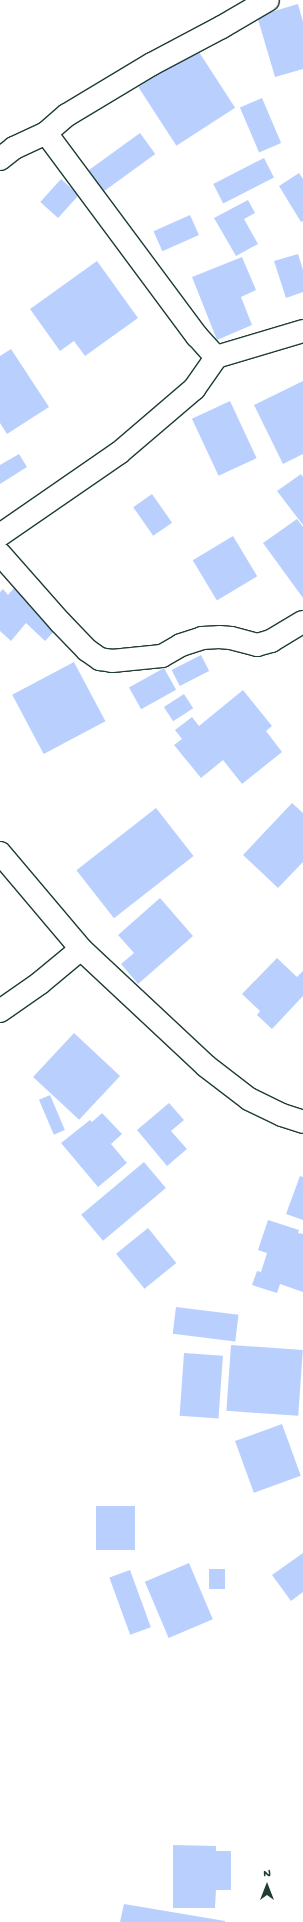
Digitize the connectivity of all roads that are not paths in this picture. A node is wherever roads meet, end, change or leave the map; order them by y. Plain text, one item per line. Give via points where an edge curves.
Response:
1 (268, 0) edge
2 (46, 133) junction
3 (0, 159) edge
4 (303, 331) edge
5 (216, 357) junction
6 (0, 535) edge
7 (0, 554) edge
8 (303, 622) edge
9 (0, 853) edge
10 (81, 949) junction
11 (0, 1011) edge
12 (303, 1122) edge

1 - 2 street via 152,64 67,115
2 - 3 street via 14,148
2 - 5 street via 197,336
4 - 5 street
5 - 6 street via 194,389 119,453
7 - 8 street via 60,622 87,650 100,659 112,661 162,656 181,645 213,637 231,638 256,645 271,641
9 - 10 street
10 - 11 street via 40,983
10 - 12 street via 206,1066 249,1098 282,1115

